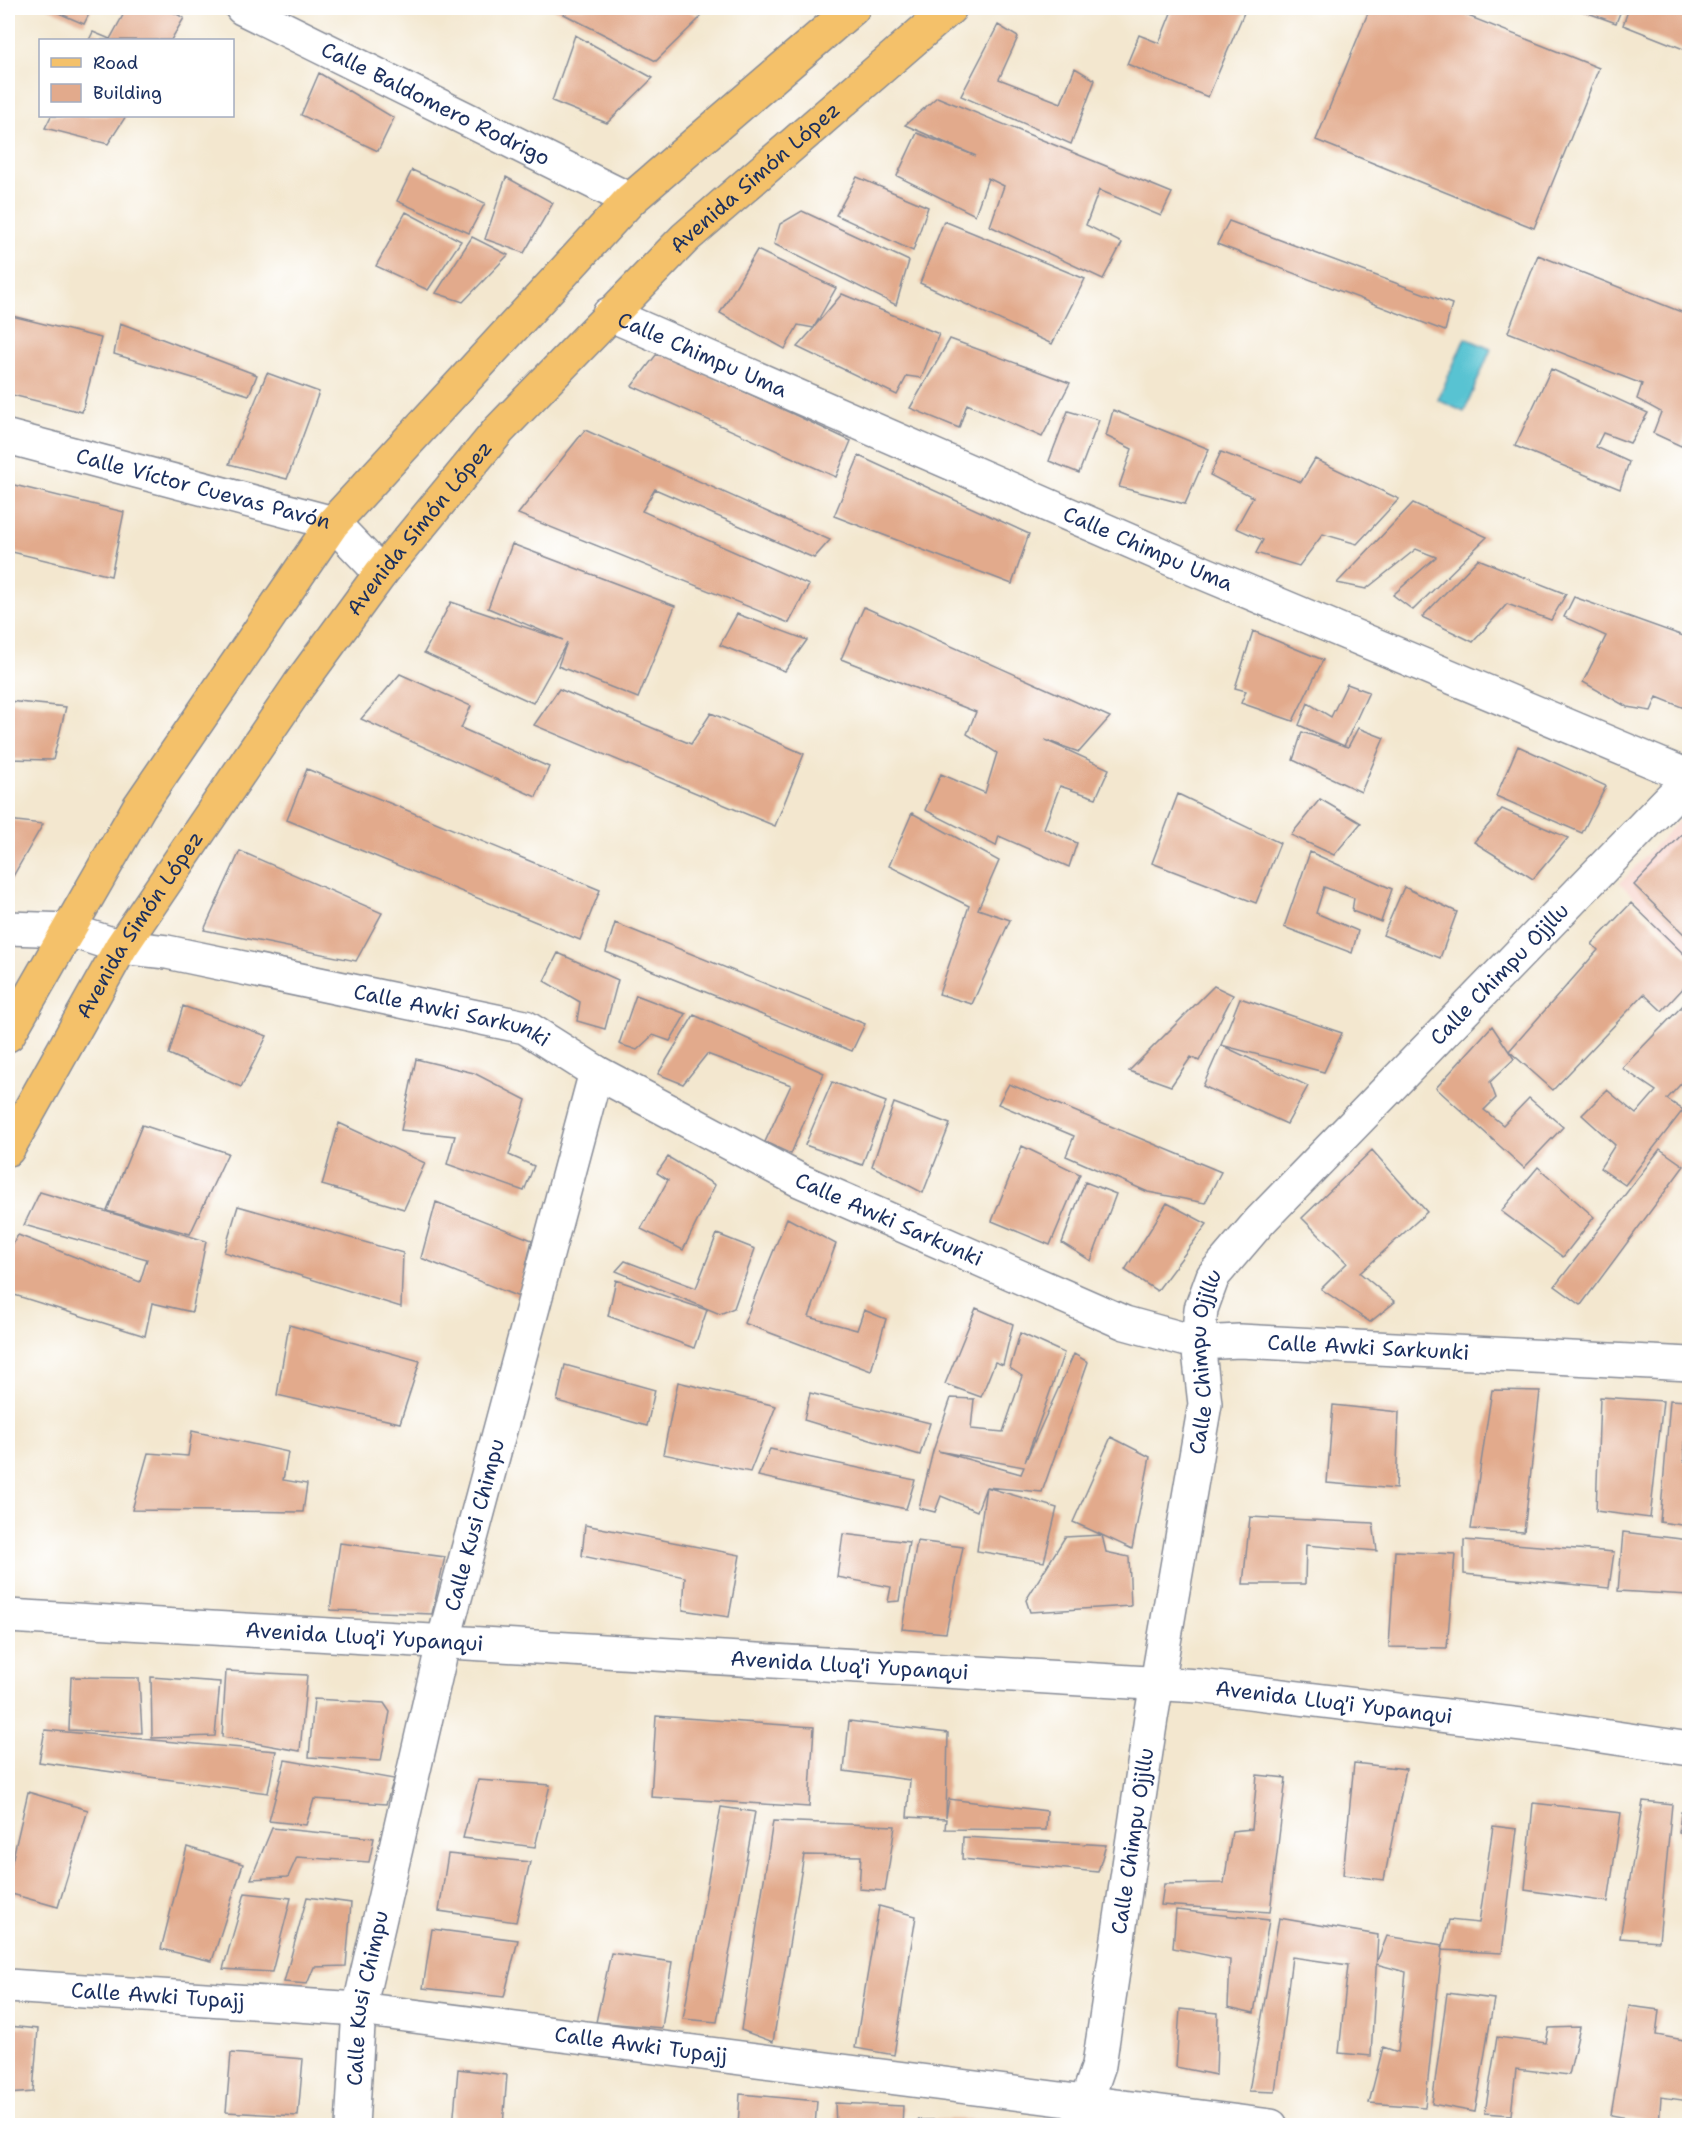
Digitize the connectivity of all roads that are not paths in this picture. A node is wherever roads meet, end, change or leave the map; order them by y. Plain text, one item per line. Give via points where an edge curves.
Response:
1 (242, 8) edge
2 (852, 8) edge
3 (950, 8) edge
4 (630, 200) junction
5 (609, 314) junction
6 (8, 437) edge
7 (333, 523) junction
8 (381, 573) junction
9 (1689, 777) edge
10 (8, 928) edge
11 (69, 930) junction
12 (121, 947) junction
13 (8, 1035) edge
14 (596, 1072) junction
15 (8, 1149) edge
16 (1198, 1343) junction
17 (1689, 1364) edge
18 (8, 1616) edge
19 (444, 1639) junction
20 (1158, 1685) junction
21 (1689, 1749) edge
22 (8, 1986) edge
23 (359, 2008) junction
24 (1082, 2114) edge
25 (352, 2126) edge
26 (1271, 2126) edge

1 - 4 street, Calle Baldomero Rodrigo
2 - 4 main road
3 - 5 main road, Avenida Simón López via 685,238
4 - 7 main road
5 - 8 main road, Avenida Simón López via 499,430
5 - 9 street, Calle Chimpu Uma via 1201,572
6 - 7 street, Calle Víctor Cuevas Pavón
7 - 8 street, Calle Víctor Cuevas Pavón
7 - 11 main road via 139,807
8 - 12 main road, Avenida Simón López via 299,685
9 - 16 street, Calle Chimpu Ojjllu via 1238,1245 1213,1276 1201,1309
10 - 11 street, Calle Awki Sarkunki
11 - 12 street, Calle Awki Sarkunki
11 - 13 main road
12 - 14 street, Calle Awki Sarkunki via 167,952 525,1027
12 - 15 main road, Avenida Simón López
14 - 16 street, Calle Awki Sarkunki via 799,1180 1125,1323
14 - 19 street, Calle Kusi Chimpu
16 - 17 street, Calle Awki Sarkunki via 1240,1341
16 - 20 street, Calle Chimpu Ojjllu via 1205,1404
18 - 19 street, Avenida Lluq'i Yupanqui
19 - 20 street, Avenida Lluq'i Yupanqui
19 - 23 street, Calle Kusi Chimpu
20 - 21 street, Avenida Lluq'i Yupanqui via 1199,1686
20 - 24 street, Calle Chimpu Ojjllu via 1099,2066
22 - 23 street, Calle Awki Tupajj
23 - 24 street, Calle Awki Tupajj
23 - 25 street, Calle Kusi Chimpu
24 - 26 street, Calle Awki Tupajj

